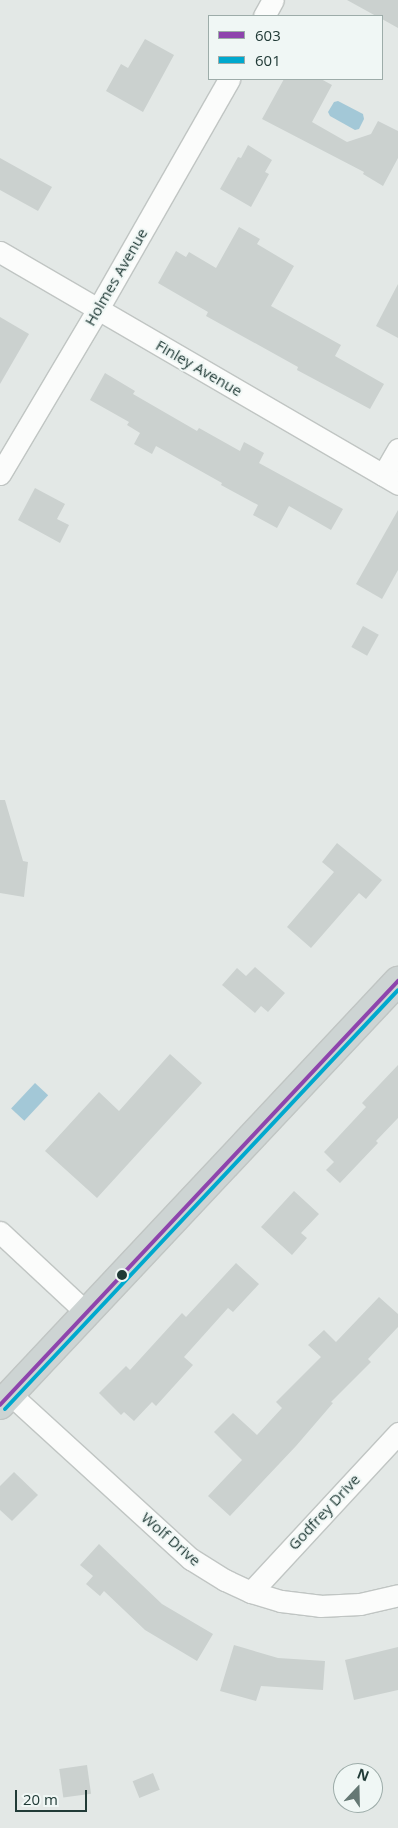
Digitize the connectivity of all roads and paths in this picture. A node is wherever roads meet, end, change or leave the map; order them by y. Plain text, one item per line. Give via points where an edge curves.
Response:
1 (273, 0) edge
2 (265, 15) edge
3 (227, 80) edge
4 (0, 252) edge
5 (98, 309) junction
6 (398, 449) edge
7 (0, 474) edge
8 (390, 479) edge
9 (398, 981) edge
10 (0, 1232) edge
11 (87, 1313) junction
12 (5, 1400) edge
13 (398, 1433) edge
14 (251, 1592) junction
15 (398, 1595) edge

1 - 2 street
3 - 5 street, Holmes Avenue
4 - 5 street, Finley Avenue
5 - 7 street, Holmes Avenue
5 - 8 street, Finley Avenue
6 - 8 street
9 - 11 main road
10 - 11 street
11 - 12 main road
12 - 14 street, Wolf Drive via 191,1559
13 - 14 street, Godfrey Drive
14 - 15 street, Wolf Drive via 281,1601 320,1606 360,1604

